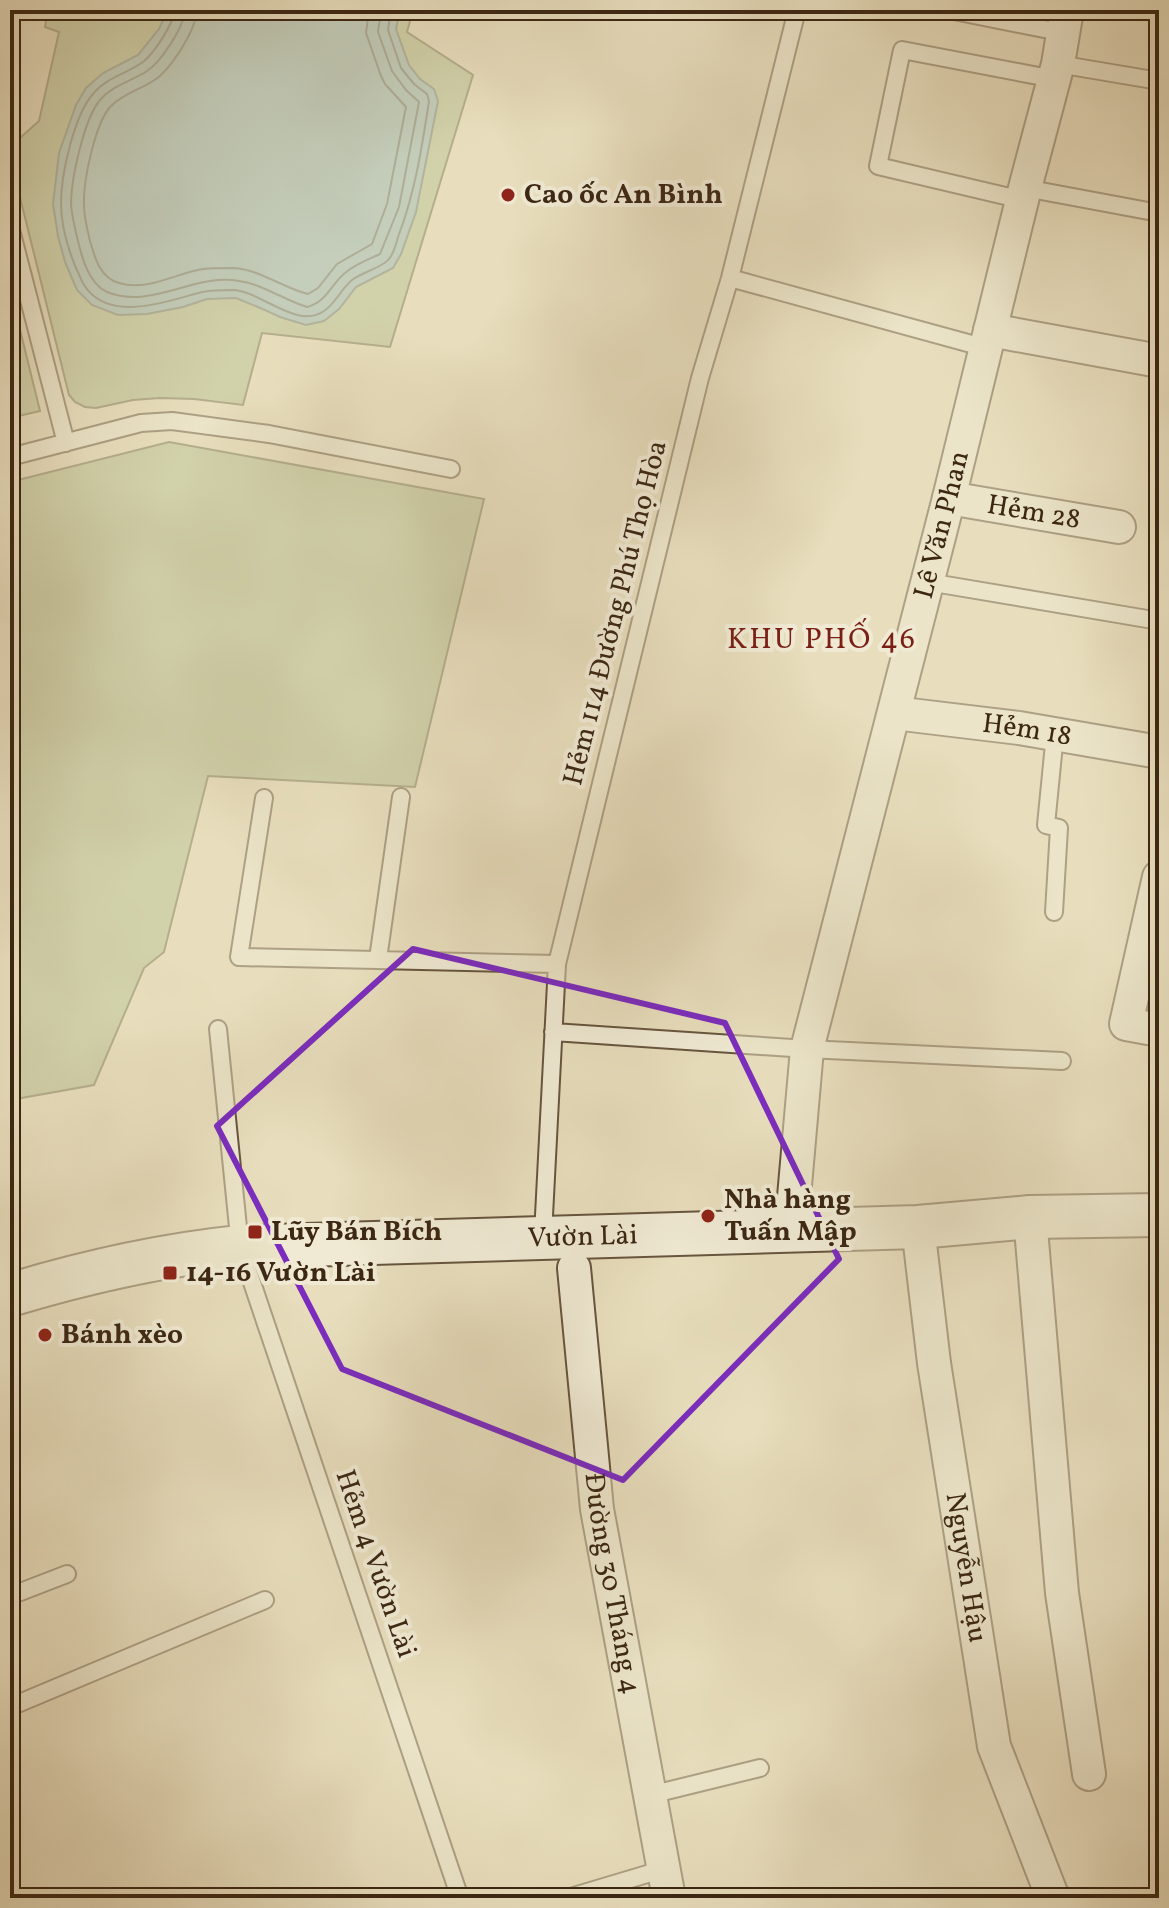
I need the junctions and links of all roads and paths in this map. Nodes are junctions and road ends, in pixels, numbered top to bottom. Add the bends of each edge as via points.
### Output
1 (797, 10) edge
2 (949, 10) edge
3 (1061, 47) edge
4 (1159, 81) edge
5 (1024, 194) junction
6 (1159, 213) edge
7 (10, 226) edge
8 (730, 278) junction
9 (988, 339) junction
10 (1159, 361) edge
11 (66, 443) junction
12 (10, 457) edge
13 (451, 469) dead end
14 (949, 498) junction
15 (1119, 527) dead end
16 (928, 582) junction
17 (1159, 621) edge
18 (894, 713) junction
19 (1055, 734) junction
20 (1159, 752) edge
21 (401, 797) dead end
22 (264, 798) dead end
23 (1159, 877) edge
24 (1054, 912) dead end
25 (378, 959) junction
26 (557, 964) junction
27 (218, 1029) dead end
28 (1159, 1030) edge
29 (553, 1032) junction
30 (807, 1049) junction
31 (1062, 1061) dead end
32 (1159, 1215) edge
33 (1030, 1217) junction
34 (918, 1227) junction
35 (791, 1231) junction
36 (543, 1237) junction
37 (240, 1247) junction
38 (574, 1268) dead end
39 (10, 1295) edge
40 (67, 1574) dead end
41 (10, 1596) edge
42 (265, 1600) dead end
43 (10, 1707) edge
44 (760, 1768) dead end
45 (1089, 1774) dead end
46 (650, 1795) junction
47 (666, 1884) edge
48 (460, 1898) edge
49 (567, 1898) edge
50 (1053, 1898) edge

1 - 8 lane, Hẻm 114 Đường Phú Thọ Hòa
2 - 3 lane
3 - 4 lane
3 - 5 street, Lê Văn Phan
3 - 5 lane via 902,50 878,166
5 - 6 lane
5 - 9 street, Lê Văn Phan
7 - 11 lane
8 - 9 lane
8 - 26 lane, Hẻm 114 Đường Phú Thọ Hòa via 700,378
9 - 10 street
9 - 14 street, Lê Văn Phan
11 - 12 lane
11 - 13 lane via 141,423 172,421
14 - 15 street, Hẻm 28
14 - 16 street, Lê Văn Phan
16 - 17 lane
16 - 18 street, Lê Văn Phan
18 - 19 street, Hẻm 18
18 - 30 street, Lê Văn Phan
19 - 20 street, Hẻm 18
19 - 24 lane via 1046,825 1059,828
21 - 25 lane
22 - 25 lane via 239,957
23 - 28 street via 1126,1024
25 - 26 lane
26 - 29 lane, Hẻm 114 Đường Phú Thọ Hòa
27 - 37 lane, Hẻm 4 Vườn Lài
29 - 30 lane
29 - 36 lane, Hẻm 114 Đường Phú Thọ Hòa
30 - 31 lane
30 - 35 street, Lê Văn Phan
32 - 33 street, Vườn Lài
33 - 34 street, Vườn Lài
33 - 45 street via 1062,1593
34 - 35 street, Vườn Lài
34 - 50 street, Nguyễn Hậu via 994,1746
35 - 36 street, Vườn Lài
36 - 37 street, Vườn Lài
37 - 39 street, Vườn Lài via 147,1260
37 - 48 lane, Hẻm 4 Vườn Lài
38 - 46 street, Đường 30 Tháng 4 via 597,1509
40 - 41 lane
42 - 43 lane
44 - 46 lane
46 - 47 street, Đường 30 Tháng 4
47 - 49 lane

